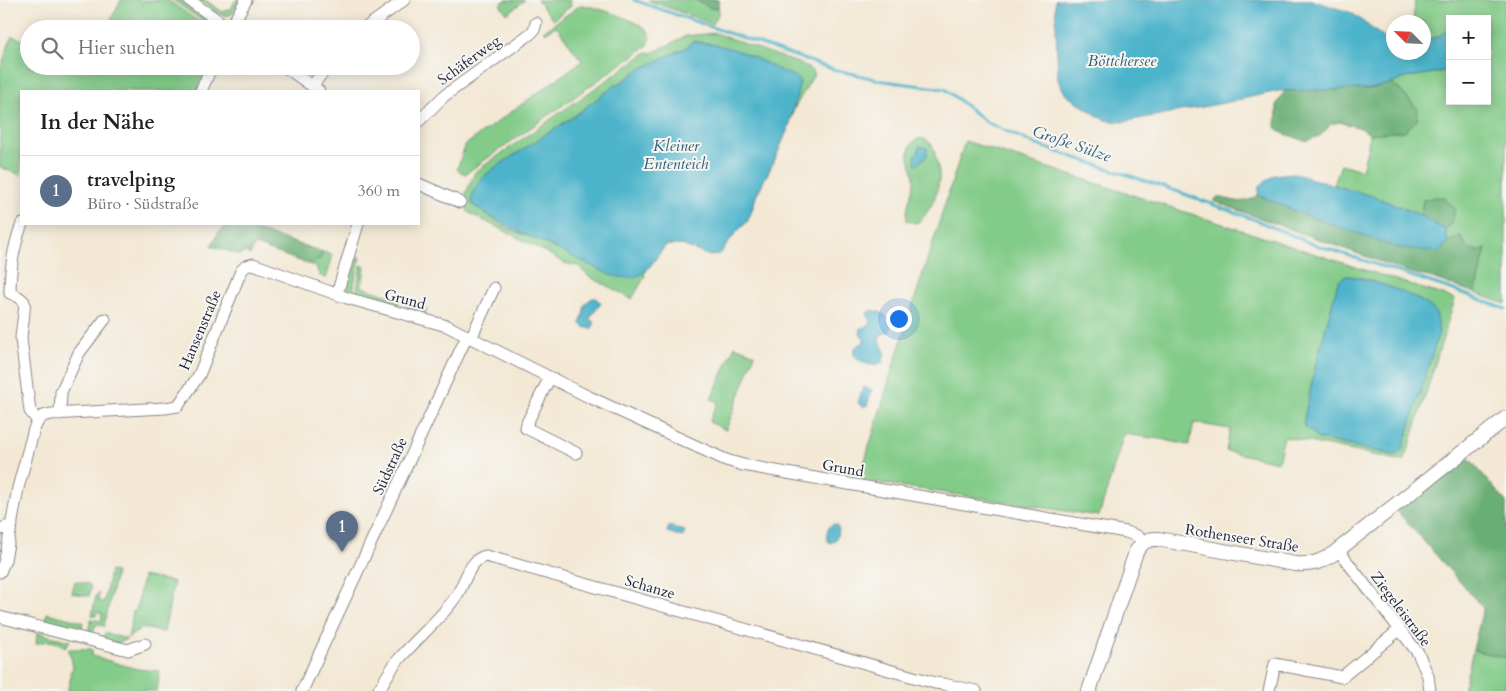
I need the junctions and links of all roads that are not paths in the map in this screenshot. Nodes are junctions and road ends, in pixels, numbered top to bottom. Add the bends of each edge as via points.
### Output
1 (189, 0) edge
2 (246, 0) edge
3 (404, 0) edge
4 (217, 20) edge
5 (235, 20) edge
6 (376, 20) edge
7 (536, 23) dead end
8 (208, 75) edge
9 (296, 75) edge
10 (324, 75) edge
11 (201, 90) edge
12 (316, 90) edge
13 (420, 120) edge
14 (420, 184) edge
15 (460, 202) dead end
16 (22, 225) edge
17 (358, 225) edge
18 (246, 266) joint
19 (494, 288) dead end
20 (337, 294) junction
21 (105, 319) dead end
22 (469, 337) junction
23 (550, 377) junction
24 (60, 414) junction
25 (1506, 418) edge
26 (38, 421) junction
27 (576, 453) dead end
28 (12, 525) junction
29 (0, 529) edge
30 (1143, 542) junction
31 (1338, 550) junction
32 (0, 572) edge
33 (0, 617) edge
34 (1399, 630) junction
35 (145, 644) dead end
36 (302, 691) edge
37 (378, 691) edge
38 (976, 691) edge
39 (1088, 691) edge
40 (1269, 691) edge
41 (1430, 691) edge

1 - 4 street
2 - 5 street
3 - 6 street
7 - 13 street, Schäferweg via 530,34 444,96
8 - 11 street
9 - 12 street
10 - 12 street
14 - 15 street
16 - 26 street via 15,244 10,293 21,299 25,306 22,340 30,411
17 - 20 street
18 - 20 street, Grund via 262,266
18 - 24 street, Hansenstraße via 237,280 199,375 178,406
19 - 22 street, Südstraße
20 - 22 street, Grund via 436,322
21 - 24 street via 79,354 61,392
22 - 23 street, Grund
22 - 36 street, Südstraße
23 - 27 street via 526,428
23 - 30 street, Grund via 721,459 1126,532
24 - 26 street, Hansenstraße via 43,416
25 - 31 street, Rothenseer Straße
26 - 28 street via 24,466
28 - 29 street
28 - 32 street
30 - 31 street, Rothenseer Straße via 1158,540 1307,565
30 - 39 street via 1136,552
31 - 34 street, Ziegeleistraße
33 - 35 street via 128,650
34 - 40 street via 1342,677 1275,664
34 - 41 street, Ziegeleistraße via 1418,653 1428,676
37 - 38 street, Schanze via 399,659 451,604 477,559 486,556 934,683

